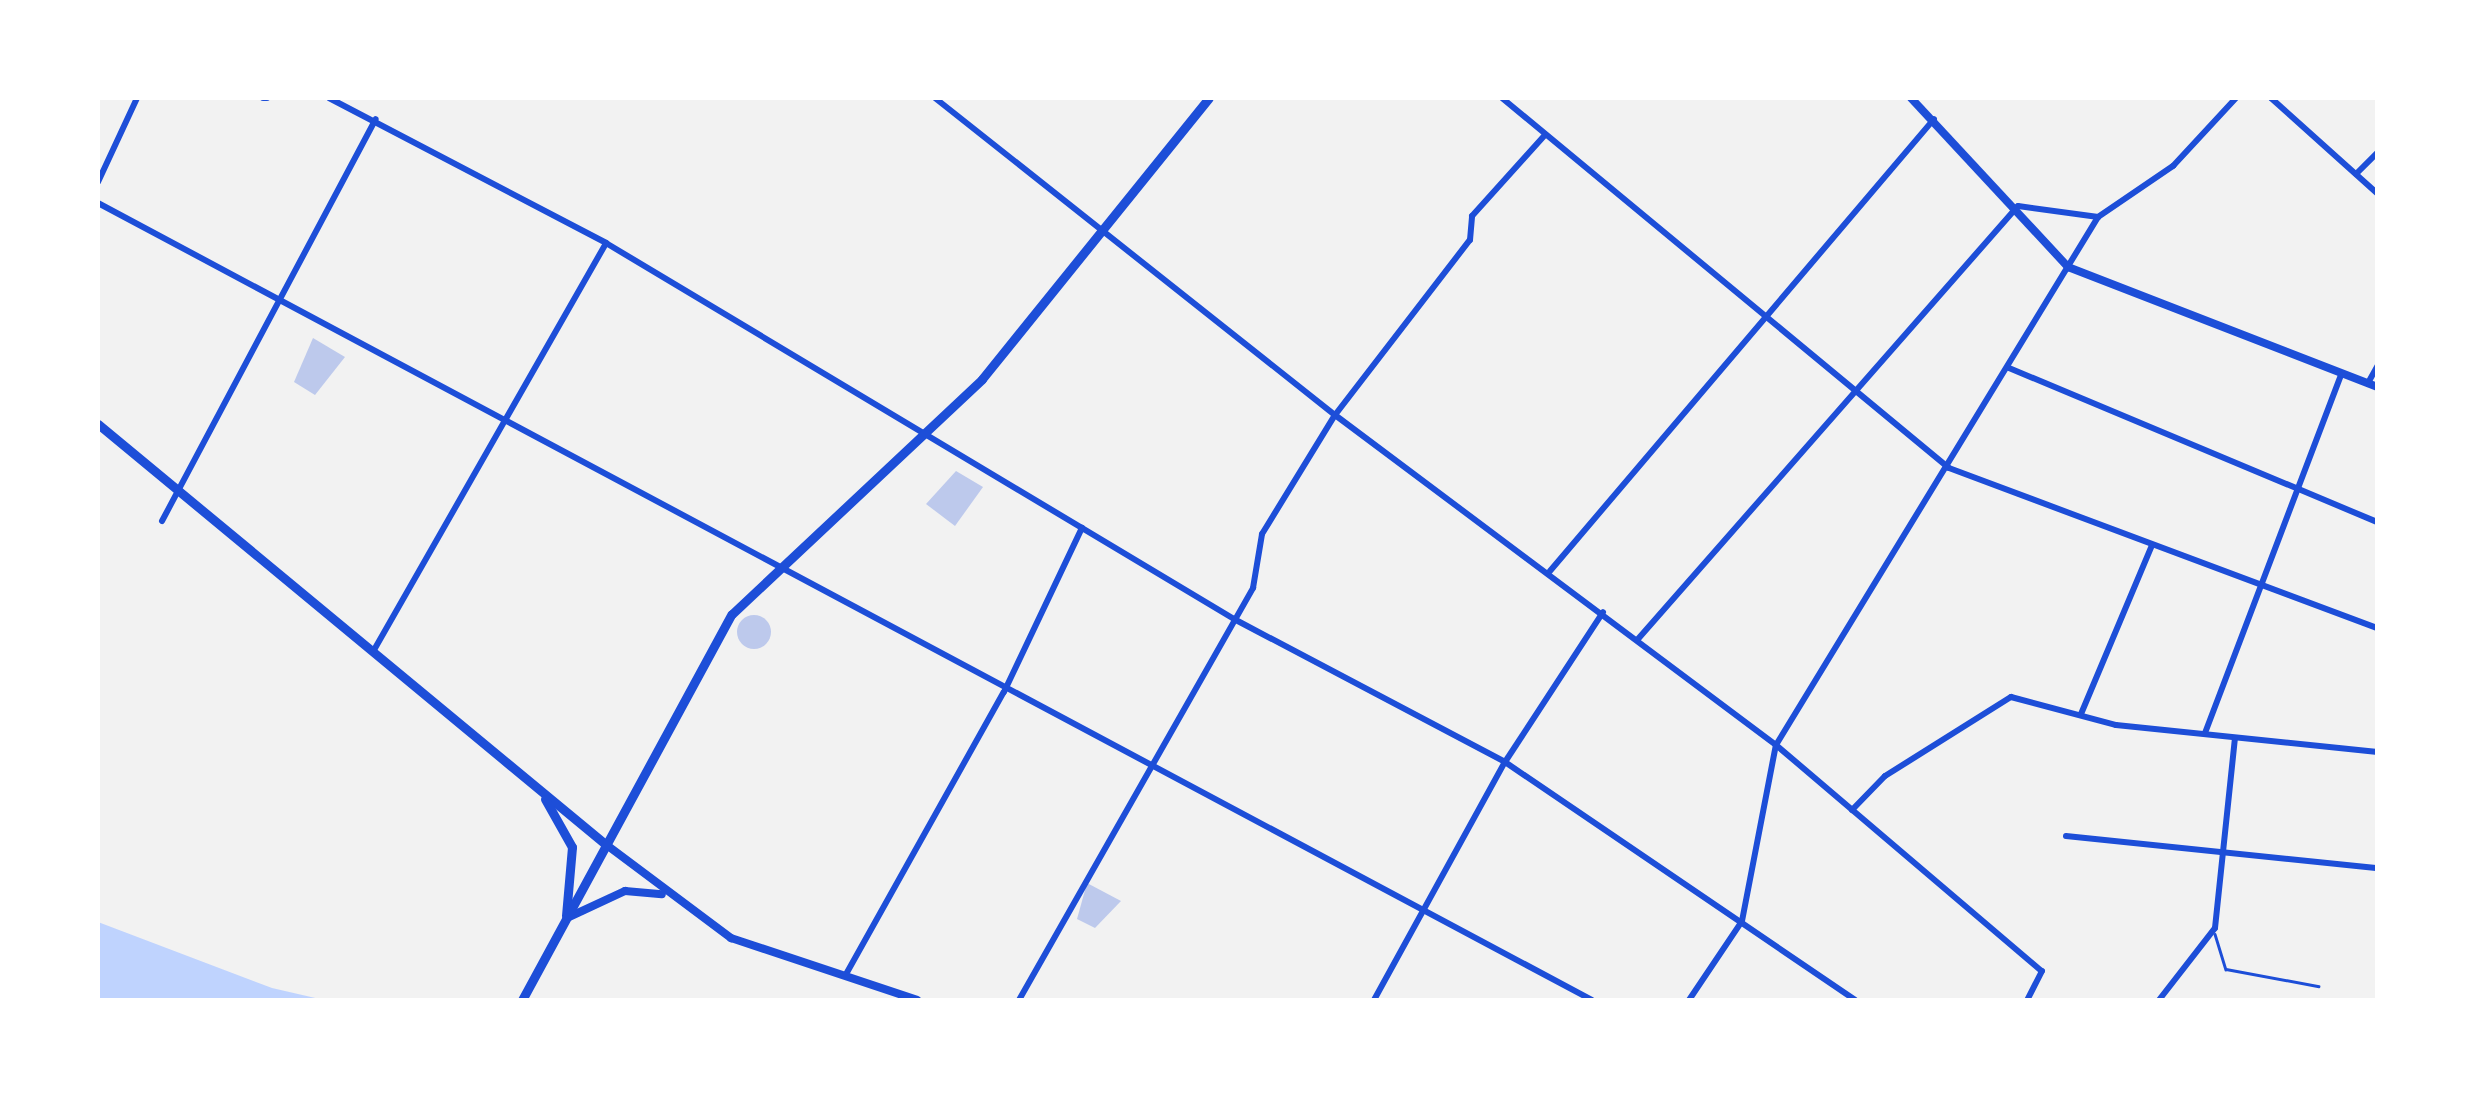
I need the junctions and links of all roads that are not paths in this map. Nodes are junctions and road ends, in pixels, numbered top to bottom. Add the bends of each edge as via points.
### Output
1 (137, 98) edge
2 (329, 98) edge
3 (935, 98) edge
4 (1209, 98) edge
5 (1502, 98) edge
6 (1911, 98) edge
7 (2236, 98) edge
8 (2271, 98) edge
9 (1934, 118) junction
10 (376, 119) junction
11 (1544, 135) junction
12 (2378, 152) edge
13 (2356, 174) junction
14 (98, 182) edge
15 (2378, 194) edge
16 (98, 203) edge
17 (2018, 206) junction
18 (2098, 217) junction
19 (1096, 229) junction
20 (606, 243) junction
21 (2068, 267) junction
22 (284, 304) junction
23 (1764, 310) junction
24 (2378, 365) edge
25 (2009, 368) junction
26 (2342, 373) junction
27 (2373, 385) edge
28 (1855, 387) junction
29 (1335, 415) junction
30 (98, 424) edge
31 (500, 424) junction
32 (920, 436) junction
33 (1949, 468) junction
34 (2300, 484) junction
35 (180, 490) junction
36 (162, 520) dead end
37 (2378, 522) edge
38 (1082, 528) junction
39 (2152, 545) junction
40 (777, 565) junction
41 (1550, 571) junction
42 (2260, 587) junction
43 (1603, 612) junction
44 (1234, 620) junction
45 (2378, 628) edge
46 (1638, 639) junction
47 (374, 650) junction
48 (1004, 692) junction
49 (2081, 714) junction
50 (2205, 733) junction
51 (2235, 737) junction
52 (1776, 744) junction
53 (2378, 752) edge
54 (1505, 762) junction
55 (1145, 764) junction
56 (538, 788) junction
57 (1852, 810) junction
58 (2066, 836) dead end
59 (604, 842) junction
60 (2224, 856) junction
61 (2378, 868) edge
62 (666, 896) junction
63 (1423, 911) junction
64 (565, 919) junction
65 (1742, 921) junction
66 (2215, 928) junction
67 (844, 977) junction
68 (2318, 986) dead end
69 (522, 1000) edge
70 (917, 1000) edge
71 (1020, 1000) edge
72 (1374, 1000) edge
73 (1592, 1000) edge
74 (1689, 1000) edge
75 (1855, 1000) edge
76 (2027, 1000) edge
77 (2159, 1000) edge

1 - 14 street
2 - 10 street
3 - 19 street
4 - 19 main road
5 - 11 street
6 - 9 street
7 - 18 street via 2173,166
8 - 13 street
9 - 17 street
9 - 23 street
10 - 20 street
10 - 22 street
11 - 23 street
11 - 29 street via 1472,216 1470,240
12 - 13 street
13 - 15 street
16 - 22 street
17 - 18 street
17 - 21 street
17 - 28 street
18 - 21 street
19 - 29 street
19 - 32 main road via 982,379
20 - 31 street
20 - 32 street
21 - 25 street
21 - 26 street
22 - 31 street
22 - 35 street
23 - 28 street
23 - 41 street
24 - 27 street
25 - 33 street
25 - 34 street
26 - 27 street
26 - 34 street
28 - 33 street
28 - 46 street
29 - 41 street
29 - 44 street via 1262,534 1253,588
30 - 35 main road
31 - 40 street
31 - 47 street
32 - 38 street via 934,432
32 - 40 main road
33 - 39 street
33 - 52 street
34 - 37 street
34 - 42 street
35 - 36 street
35 - 47 main road
38 - 44 street
38 - 48 street
39 - 42 street
39 - 49 street
40 - 48 street
40 - 59 main road via 732,614
41 - 43 street
42 - 45 street
42 - 50 street
43 - 46 street
43 - 54 street
44 - 54 street
44 - 55 street
46 - 52 street
47 - 56 main road
48 - 55 street
48 - 67 street
49 - 50 street
49 - 57 street via 2048,701 1996,702 1885,776
50 - 51 street
51 - 53 street
51 - 60 street
52 - 57 street
52 - 65 street
54 - 63 street
54 - 65 street
55 - 63 street
55 - 71 street
56 - 59 main road
56 - 64 main road via 572,847
57 - 76 street via 2042,971
58 - 60 street
59 - 62 street
59 - 64 main road
60 - 61 street
60 - 66 street
62 - 64 street via 625,890
62 - 67 street via 731,938
63 - 72 street
63 - 73 street
64 - 69 main road
65 - 74 street
65 - 75 street
66 - 68 lane via 2226,968
66 - 77 street
67 - 70 street

